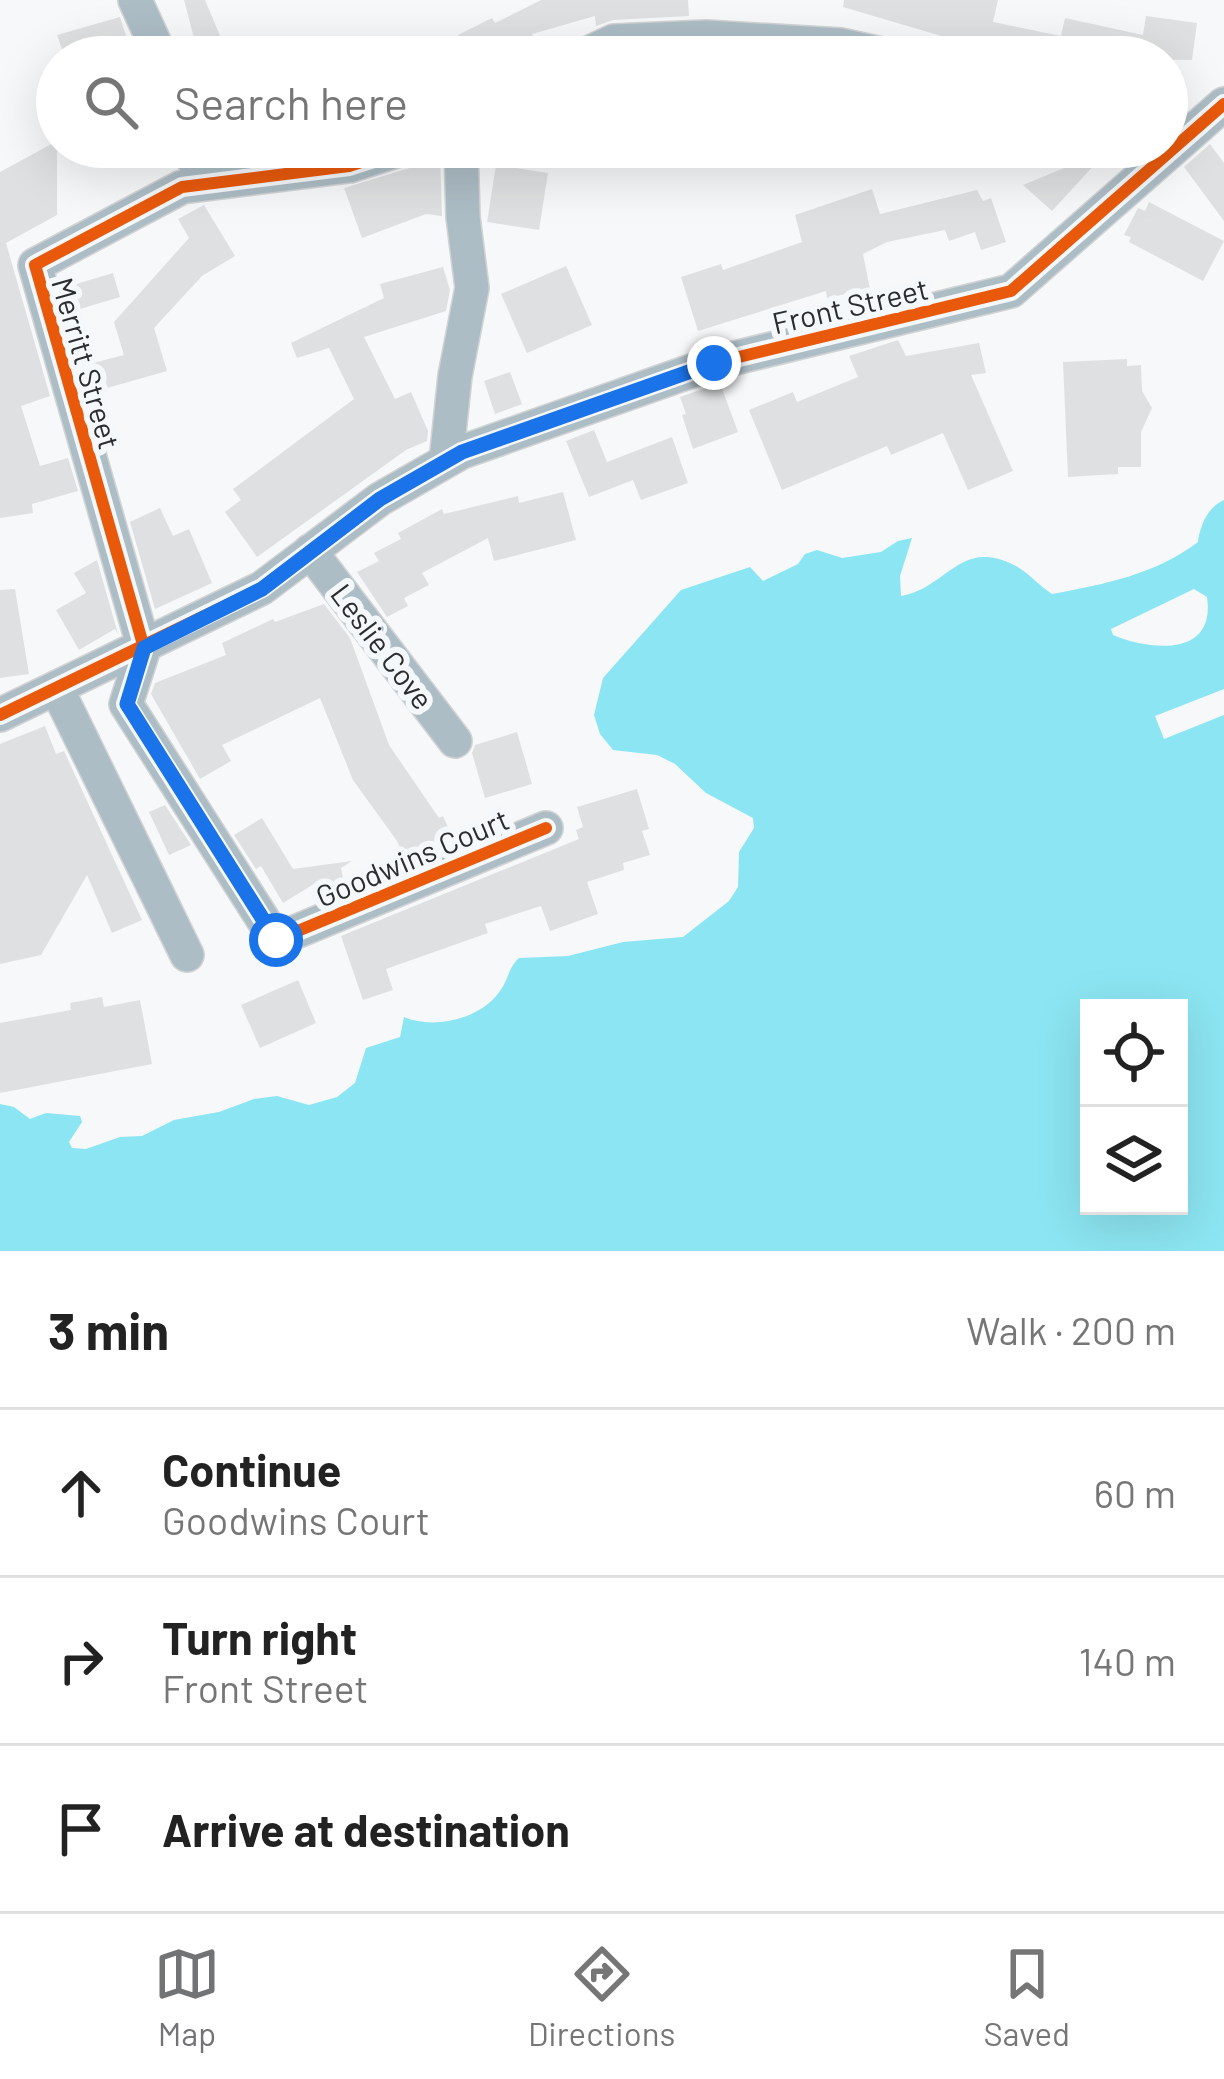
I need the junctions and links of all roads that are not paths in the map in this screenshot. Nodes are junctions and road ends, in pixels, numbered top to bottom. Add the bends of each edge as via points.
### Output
1 (135, 0) edge
2 (151, 36) edge
3 (1224, 104) edge
4 (1188, 131) edge
5 (197, 168) edge
6 (334, 168) edge
7 (461, 168) edge
8 (1145, 168) edge
9 (202, 184) junction
10 (446, 461) junction
11 (310, 551) junction
12 (144, 648) junction
13 (56, 689) junction
14 (0, 716) edge
15 (455, 741) dead end
16 (546, 828) dead end
17 (187, 955) dead end

1 - 2 street
3 - 4 street, Front Street
5 - 9 street
6 - 9 street, Merritt Street
7 - 10 street via 472,288
8 - 10 street, Front Street via 1011,291 714,363
9 - 12 street, Merritt Street via 182,187 35,265
10 - 11 street, Front Street
11 - 12 street, Front Street via 262,589
11 - 15 street, Leslie Cove
12 - 13 street, Front Street
12 - 16 street, Goodwins Court via 127,704 276,940
13 - 14 street, Front Street
13 - 17 street

